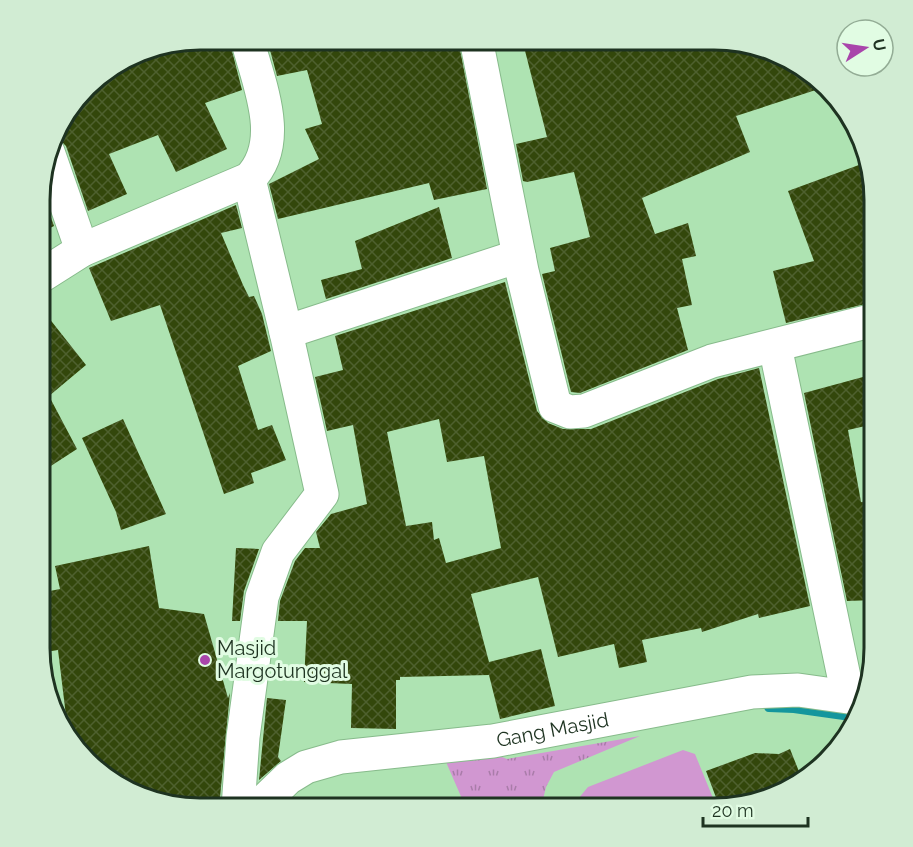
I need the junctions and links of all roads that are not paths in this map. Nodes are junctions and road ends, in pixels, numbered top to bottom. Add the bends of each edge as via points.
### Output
1 (250, 50) edge
2 (478, 50) edge
3 (53, 168) edge
4 (249, 179) junction
5 (81, 250) junction
6 (519, 256) junction
7 (50, 270) edge
8 (863, 323) edge
9 (286, 332) junction
10 (775, 346) junction
11 (855, 697) edge
12 (855, 698) edge
13 (239, 798) edge
14 (267, 798) edge

1 - 4 street via 268,134 259,169
2 - 6 street
3 - 5 street
4 - 5 street
4 - 9 street
5 - 7 street
6 - 9 street
6 - 10 street via 555,406 560,410 584,411 712,361
8 - 10 street
9 - 13 street via 322,494 278,552 262,597
10 - 11 street
12 - 14 street, Gang Masjid via 798,690 752,692 493,741 341,757 306,767

